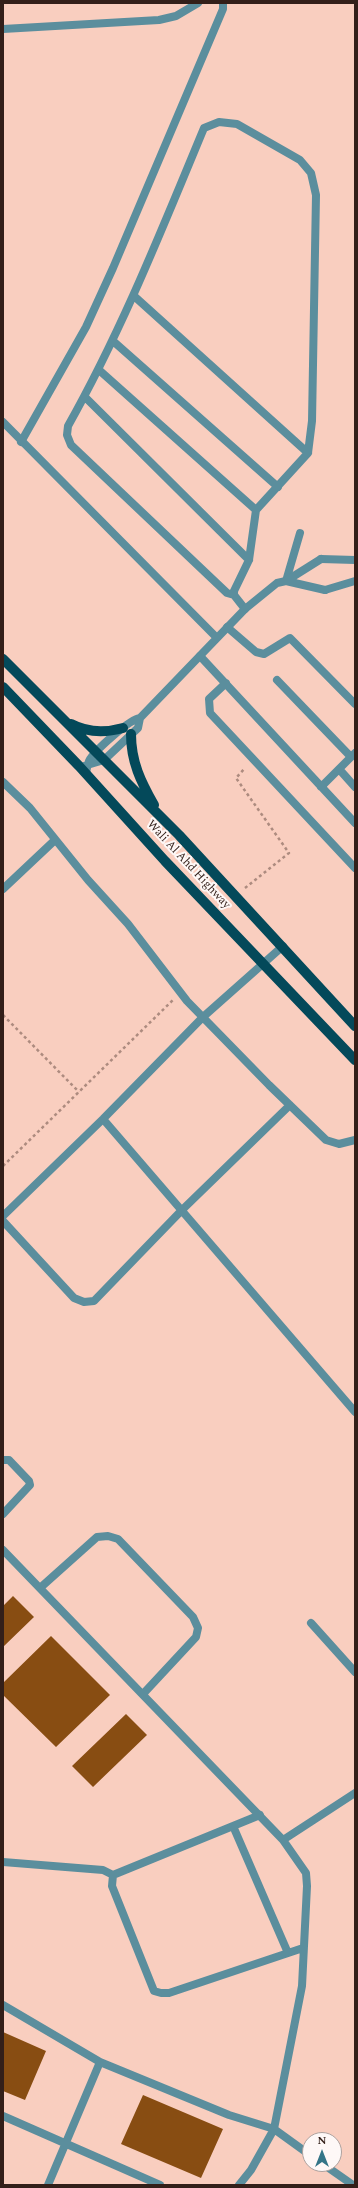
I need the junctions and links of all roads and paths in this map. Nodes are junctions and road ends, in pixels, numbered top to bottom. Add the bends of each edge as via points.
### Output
1 (223, 3) edge
2 (195, 5) edge
3 (3, 29) edge
4 (134, 296) junction
5 (113, 341) junction
6 (99, 370) junction
7 (85, 397) junction
8 (3, 422) edge
9 (21, 442) junction
10 (308, 452) junction
11 (278, 487) junction
12 (256, 510) junction
13 (300, 533) dead end
14 (249, 560) junction
15 (355, 560) edge
16 (286, 581) junction
17 (355, 581) edge
18 (234, 594) junction
19 (245, 609) junction
20 (227, 627) junction
21 (217, 638) junction
22 (200, 656) junction
23 (3, 659) edge
24 (277, 680) dead end
25 (226, 683) junction
26 (3, 687) edge
27 (355, 704) edge
28 (66, 722) junction
29 (127, 731) junction
30 (96, 752) junction
31 (353, 755) edge
32 (253, 759) junction
33 (104, 760) junction
34 (84, 768) junction
35 (339, 769) junction
36 (3, 782) edge
37 (321, 787) junction
38 (355, 787) edge
39 (161, 817) junction
40 (355, 824) edge
41 (55, 840) junction
42 (355, 868) edge
43 (3, 888) edge
44 (236, 896) junction
45 (283, 946) junction
46 (264, 964) junction
47 (180, 992) junction
48 (3, 1015) edge
49 (203, 1017) junction
50 (355, 1026) edge
51 (355, 1060) edge
52 (79, 1092) junction
53 (290, 1105) junction
54 (103, 1119) junction
55 (355, 1140) edge
56 (3, 1166) edge
57 (182, 1210) junction
58 (3, 1216) edge
59 (3, 1221) edge
60 (355, 1412) edge
61 (3, 1460) edge
62 (3, 1514) edge
63 (3, 1550) edge
64 (40, 1588) junction
65 (311, 1623) dead end
66 (355, 1672) edge
67 (143, 1694) junction
68 (355, 1793) edge
69 (260, 1815) junction
70 (233, 1826) junction
71 (283, 1840) junction
72 (3, 1862) edge
73 (113, 1875) junction
74 (303, 1948) junction
75 (288, 1953) junction
76 (3, 2005) edge
77 (100, 2062) junction
78 (3, 2116) edge
79 (274, 2129) junction
80 (66, 2143) junction
81 (302, 2149) edge
82 (334, 2172) edge
83 (48, 2185) edge
84 (160, 2185) edge
85 (239, 2185) edge
86 (353, 2185) edge

1 - 9 street via 223,9 86,327
2 - 3 street via 176,16 159,20
4 - 5 street
4 - 10 street
4 - 10 street via 204,128 219,122 237,124 300,160 311,173 316,195 312,421
5 - 6 street
5 - 11 street
6 - 7 street
6 - 12 street
7 - 14 street
7 - 18 street via 68,426 69,442 227,593
8 - 9 street
9 - 21 street
10 - 11 street
11 - 12 street
12 - 14 street
13 - 16 street
14 - 18 street
15 - 16 street via 321,559
16 - 17 street via 325,590
16 - 19 street via 277,583
18 - 19 street
19 - 20 street
20 - 21 street
20 - 27 street via 256,652 264,654 290,638
21 - 22 street
22 - 25 street
22 - 29 street via 140,718 139,726
23 - 28 main road, Wali Al Ahd Highway
24 - 31 street
25 - 32 street via 209,699 210,713
25 - 37 street
26 - 34 main road, Wali Al Ahd Highway
28 - 29 main road via 94,732
28 - 30 main road, Wali Al Ahd Highway
29 - 30 street
29 - 33 street
29 - 39 main road via 136,770
30 - 33 main road, Wali Al Ahd Highway
30 - 34 street
31 - 35 street
32 - 42 street
32 - 44 path via 236,778 289,853
33 - 34 street
33 - 39 main road, Wali Al Ahd Highway
34 - 46 main road, Wali Al Ahd Highway via 165,861
35 - 37 street
35 - 38 street
36 - 41 street via 30,808
37 - 40 street
39 - 44 main road, Wali Al Ahd Highway
41 - 43 street
41 - 47 street via 128,924
44 - 45 main road, Wali Al Ahd Highway
45 - 46 street
45 - 50 main road, Wali Al Ahd Highway
46 - 49 street
46 - 51 main road, Wali Al Ahd Highway
47 - 49 street
47 - 52 path
48 - 52 path
49 - 53 street
49 - 54 street
52 - 56 path
53 - 55 street via 326,1140 339,1144
53 - 57 street
54 - 57 street
54 - 58 street
57 - 59 street via 94,1301 84,1302 74,1298
57 - 60 street
61 - 62 street via 9,1460 30,1485
63 - 64 street
64 - 67 street
64 - 67 street via 97,1537 108,1536 118,1539 193,1617 198,1628 196,1637
65 - 66 street
67 - 69 street
68 - 71 street
69 - 70 street
69 - 71 street
70 - 73 street
70 - 75 street
71 - 74 street via 306,1873
72 - 73 street via 103,1870
73 - 75 street via 112,1886 154,1991 161,1994 169,1993
74 - 75 street
74 - 79 street via 302,1986
76 - 77 street
77 - 79 street via 214,2110
77 - 80 street
78 - 80 street
79 - 81 street
79 - 85 street
80 - 83 street
80 - 84 street
82 - 86 street

